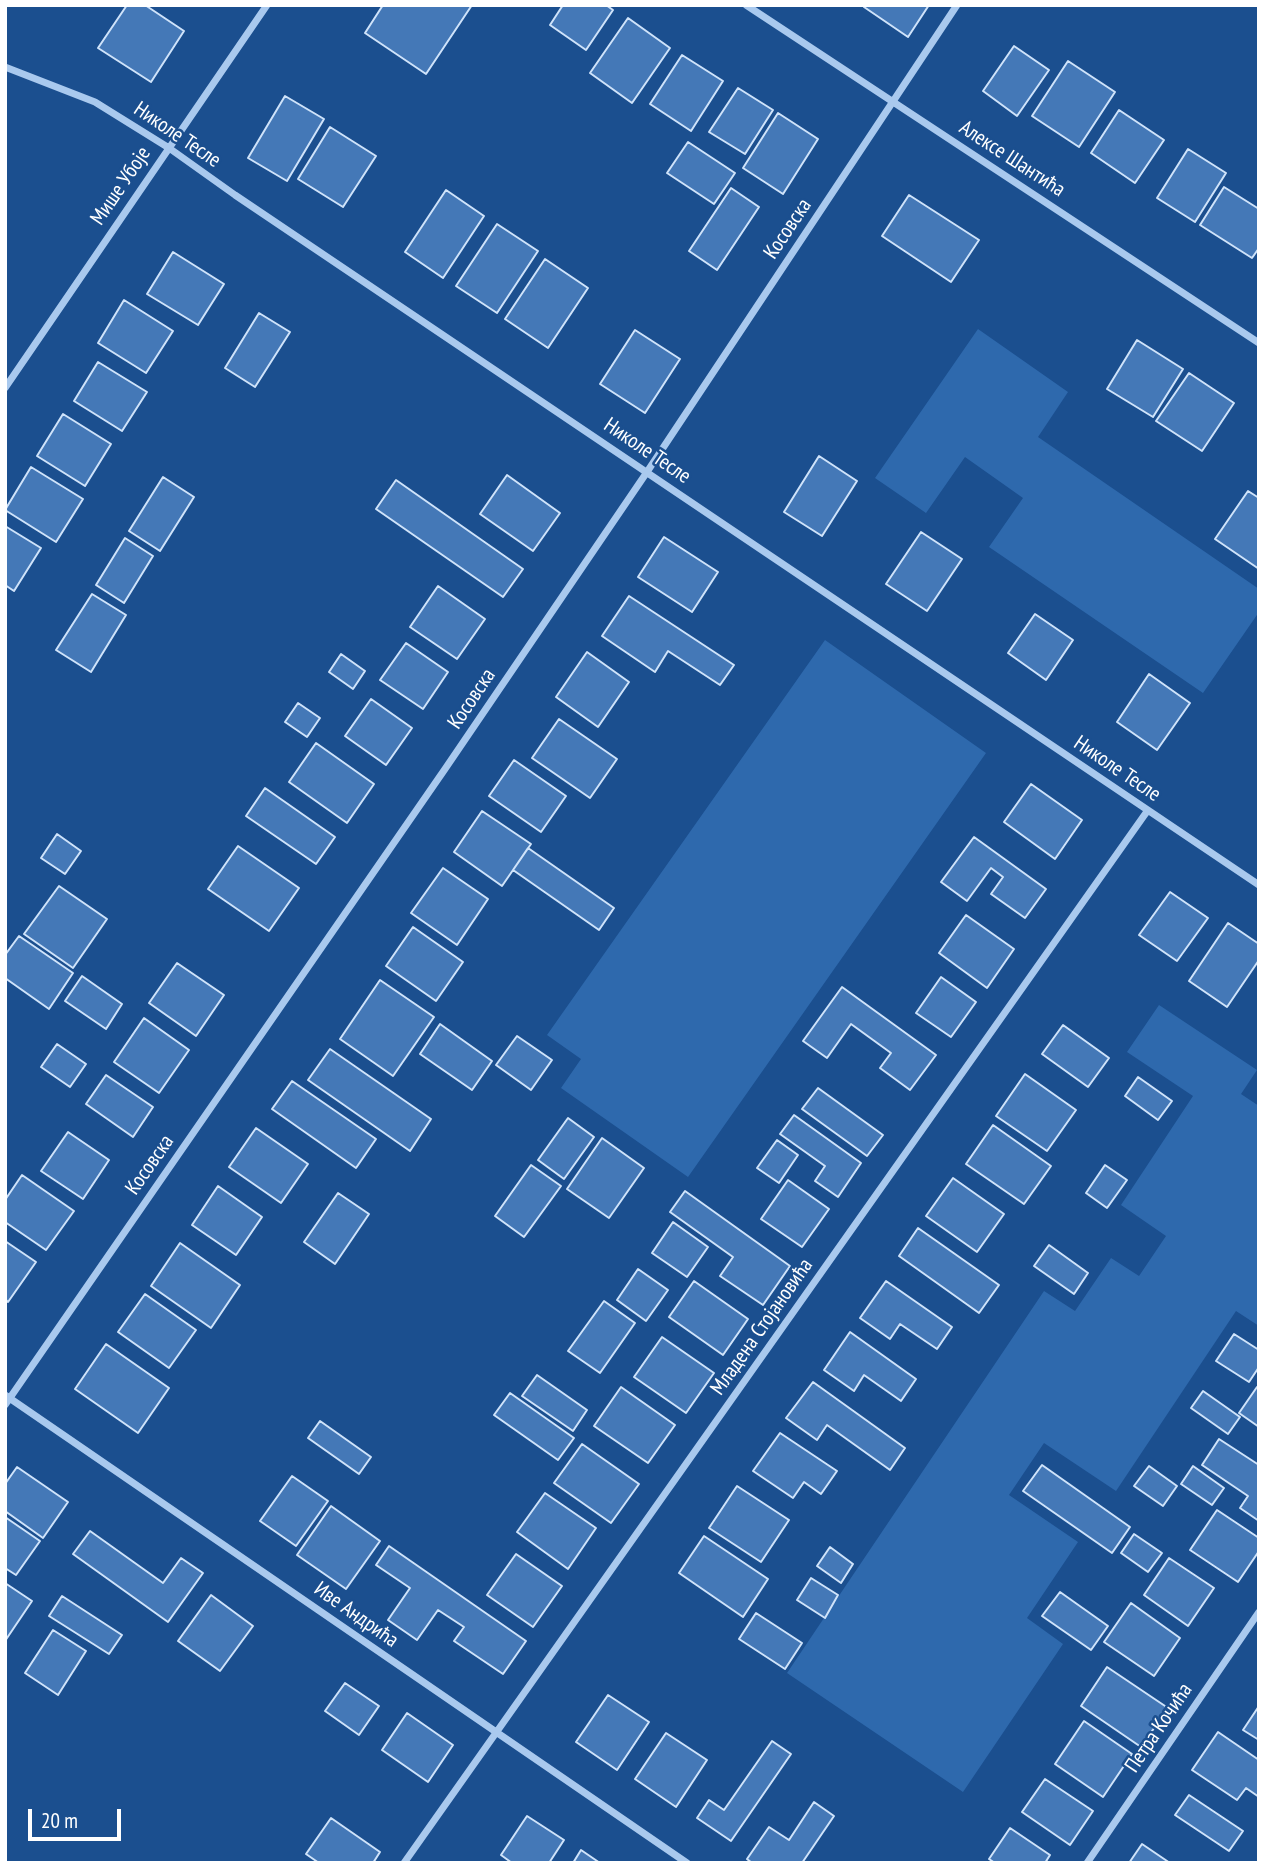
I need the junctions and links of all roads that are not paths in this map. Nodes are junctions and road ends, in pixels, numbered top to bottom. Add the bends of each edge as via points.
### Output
1 (267, 5) edge
2 (746, 5) edge
3 (957, 5) edge
4 (5, 67) edge
5 (893, 102) junction
6 (169, 148) junction
7 (1259, 343) edge
8 (5, 388) edge
9 (648, 472) junction
10 (1148, 810) junction
11 (1259, 886) edge
12 (8, 1396) edge
13 (5, 1405) edge
14 (1259, 1612) edge
15 (496, 1733) junction
16 (404, 1863) edge
17 (687, 1863) edge
18 (1087, 1863) edge

1 - 6 street, Мише Убоје
2 - 5 street, Алексе Шантића
3 - 5 street, Косовска
4 - 6 street, Николе Тесле via 95,102
5 - 7 street, Алексе Шантића
5 - 9 street, Косовска
6 - 8 street, Мише Убоје
6 - 9 street, Николе Тесле
9 - 10 street, Николе Тесле
9 - 12 street, Косовска
10 - 11 street, Николе Тесле
10 - 15 street, Младена Стојановића
12 - 13 street, Косовска
12 - 15 street, Иве Андрића
14 - 18 street, Петра Кочића
15 - 16 street, Младена Стојановића
15 - 17 street, Иве Андрића

